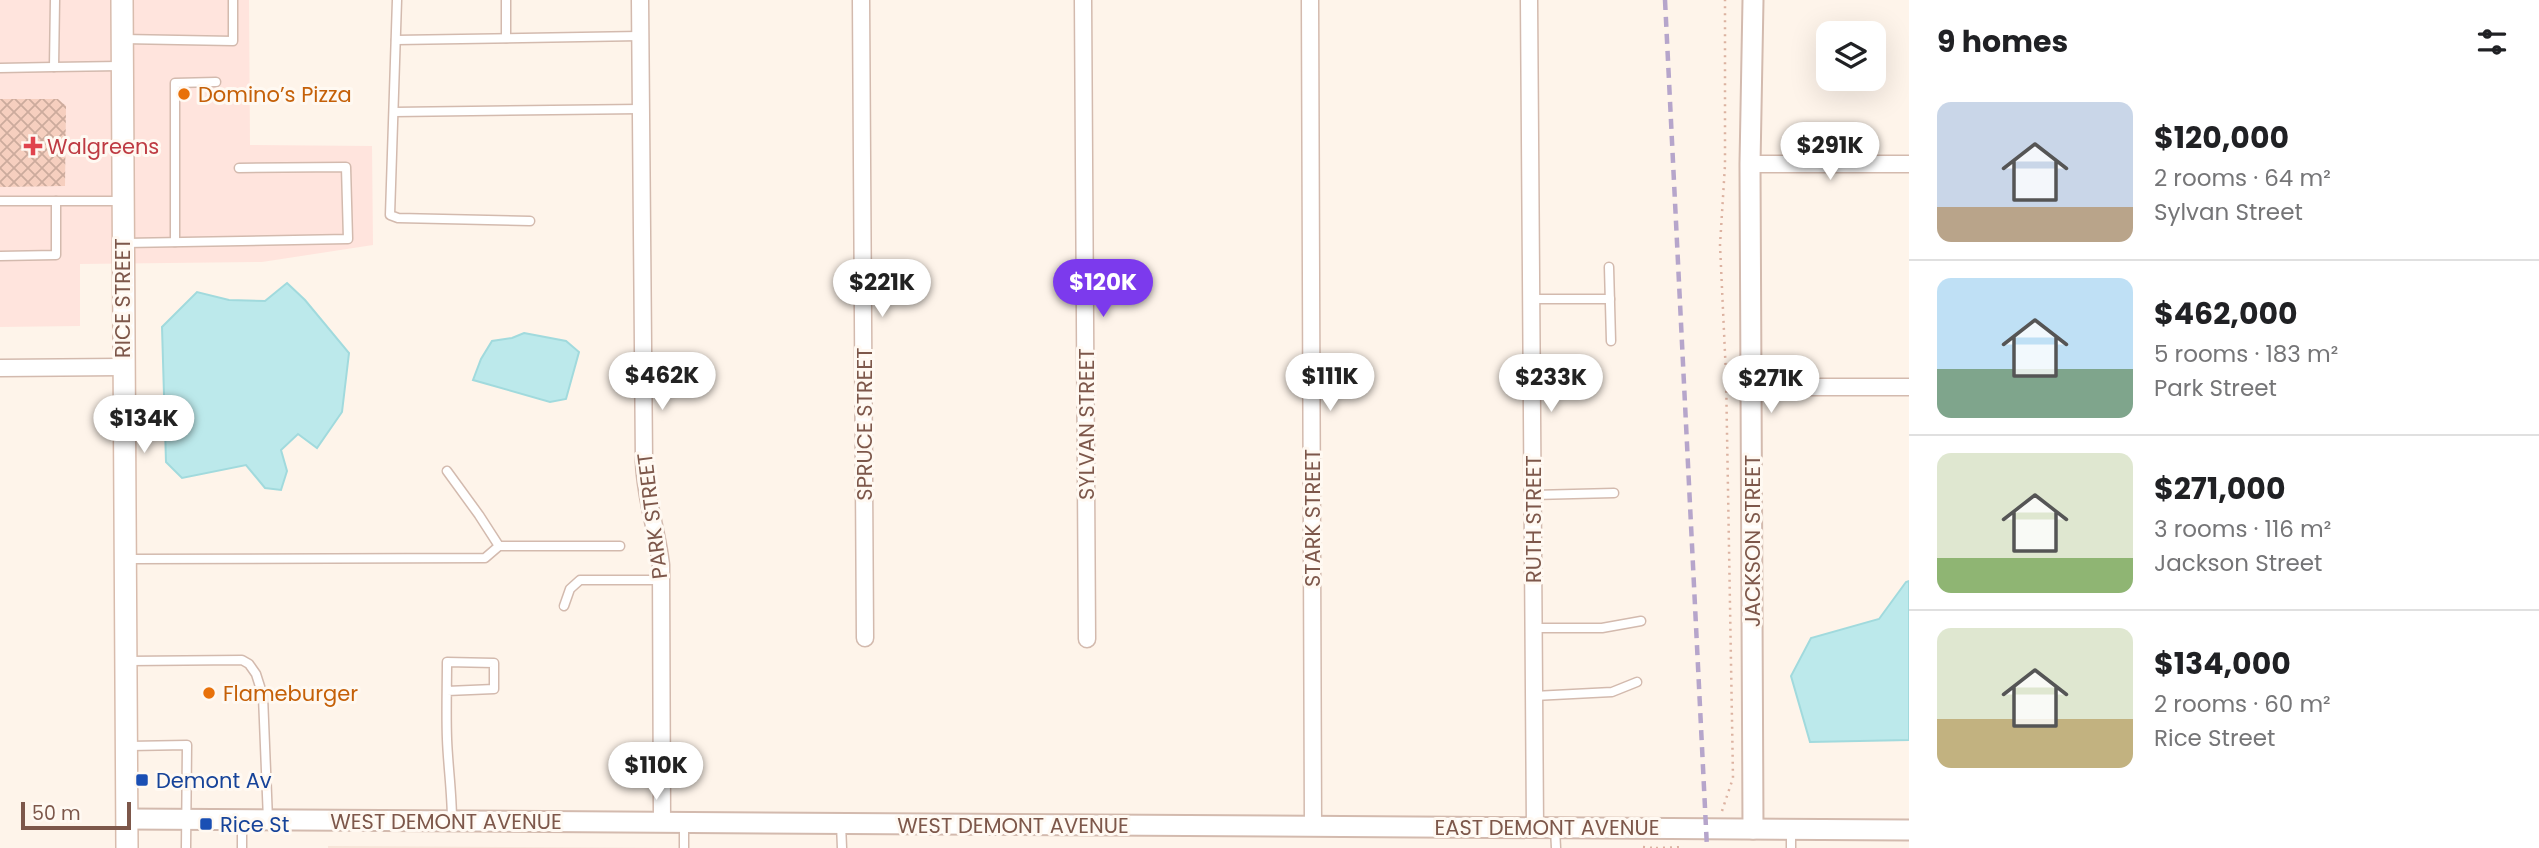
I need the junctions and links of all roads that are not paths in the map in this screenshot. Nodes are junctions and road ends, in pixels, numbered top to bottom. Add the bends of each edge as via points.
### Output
1 (55, 0) edge
2 (122, 0) edge
3 (233, 0) edge
4 (397, 0) edge
5 (506, 0) edge
6 (640, 0) edge
7 (861, 0) edge
8 (1083, 0) edge
9 (1310, 0) edge
10 (1529, 0) edge
11 (1753, 0) edge
12 (640, 36) junction
13 (506, 38) junction
14 (122, 39) junction
15 (396, 40) junction
16 (122, 66) junction
17 (54, 67) junction
18 (0, 68) edge
19 (216, 82) dead end
20 (641, 109) junction
21 (394, 112) junction
22 (1751, 164) junction
23 (1909, 164) edge
24 (239, 169) dead end
25 (0, 201) edge
26 (56, 201) junction
27 (122, 201) junction
28 (530, 221) dead end
29 (176, 242) junction
30 (122, 243) junction
31 (0, 256) edge
32 (1609, 267) dead end
33 (1532, 299) junction
34 (1610, 299) junction
35 (1611, 341) dead end
36 (122, 367) junction
37 (0, 368) edge
38 (1751, 387) junction
39 (1909, 387) edge
40 (447, 471) dead end
41 (1614, 493) dead end
42 (1533, 495) junction
43 (499, 546) junction
44 (620, 546) dead end
45 (124, 559) junction
46 (661, 580) junction
47 (564, 606) dead end
48 (1641, 621) dead end
49 (1534, 628) junction
50 (865, 638) dead end
51 (1087, 639) dead end
52 (125, 661) junction
53 (1637, 682) dead end
54 (447, 691) junction
55 (1534, 696) junction
56 (126, 746) junction
57 (127, 819) junction
58 (187, 819) junction
59 (242, 820) junction
60 (268, 820) junction
61 (452, 821) junction
62 (662, 822) junction
63 (684, 822) junction
64 (841, 824) junction
65 (1185, 826) joint
66 (1313, 827) junction
67 (1535, 828) junction
68 (1753, 830) junction
69 (1909, 830) edge
70 (1556, 838) edge
71 (1791, 839) edge
72 (127, 848) edge
73 (186, 848) edge
74 (242, 848) edge
75 (684, 848) edge
76 (842, 848) edge

1 - 17 lane
2 - 14 main road, RICE STREET
3 - 14 lane via 233,41
4 - 15 lane
5 - 13 lane
6 - 12 street, PARK STREET
7 - 50 street, SPRUCE STREET
8 - 51 street, SYLVAN STREET
9 - 66 street, STARK STREET
10 - 33 street, RUTH STREET
11 - 22 street, JACKSON STREET
12 - 13 lane
12 - 20 street, PARK STREET
13 - 15 lane
14 - 16 main road, RICE STREET
15 - 21 lane
16 - 17 lane
16 - 27 main road, RICE STREET
17 - 18 lane
19 - 29 lane via 175,83
20 - 21 lane
20 - 46 street, PARK STREET via 645,482 658,538
21 - 28 lane via 390,215
22 - 23 street
22 - 38 street, JACKSON STREET
24 - 29 lane via 346,167 348,239
25 - 26 lane
26 - 27 lane
26 - 31 lane via 56,255
27 - 30 main road, RICE STREET
29 - 30 lane
30 - 36 main road, RICE STREET
32 - 34 lane
33 - 34 lane
33 - 42 street, RUTH STREET
34 - 35 lane
36 - 37 street
36 - 45 main road, RICE STREET
38 - 39 street
38 - 68 street, JACKSON STREET
40 - 43 lane
41 - 42 lane
42 - 49 street, RUTH STREET
43 - 44 lane
43 - 45 lane via 485,558
45 - 52 main road, RICE STREET
46 - 47 lane via 585,579 570,589
46 - 62 street, PARK STREET
48 - 49 lane via 1602,628
49 - 55 street, RUTH STREET
52 - 56 main road, RICE STREET
52 - 60 lane via 242,660 249,664 264,695
53 - 55 lane via 1612,692
54 - 54 lane via 447,662 494,663 494,689
54 - 61 lane
55 - 67 street, RUTH STREET
56 - 57 main road, RICE STREET
56 - 58 lane via 187,745
57 - 58 street, WEST DEMONT AVENUE
57 - 72 main road, RICE STREET
58 - 59 street, WEST DEMONT AVENUE
58 - 73 lane
59 - 60 street, WEST DEMONT AVENUE
59 - 74 lane
60 - 61 street, WEST DEMONT AVENUE
61 - 62 street, WEST DEMONT AVENUE
62 - 63 street, WEST DEMONT AVENUE
63 - 64 street, WEST DEMONT AVENUE
63 - 75 lane
64 - 65 street, WEST DEMONT AVENUE
64 - 76 lane
65 - 66 street, EAST DEMONT AVENUE
66 - 67 street, EAST DEMONT AVENUE
67 - 70 street, EAST DEMONT AVENUE
68 - 70 street, EAST DEMONT AVENUE via 1706,827
68 - 71 street, EAST DEMONT AVENUE
69 - 71 street, EAST DEMONT AVENUE

